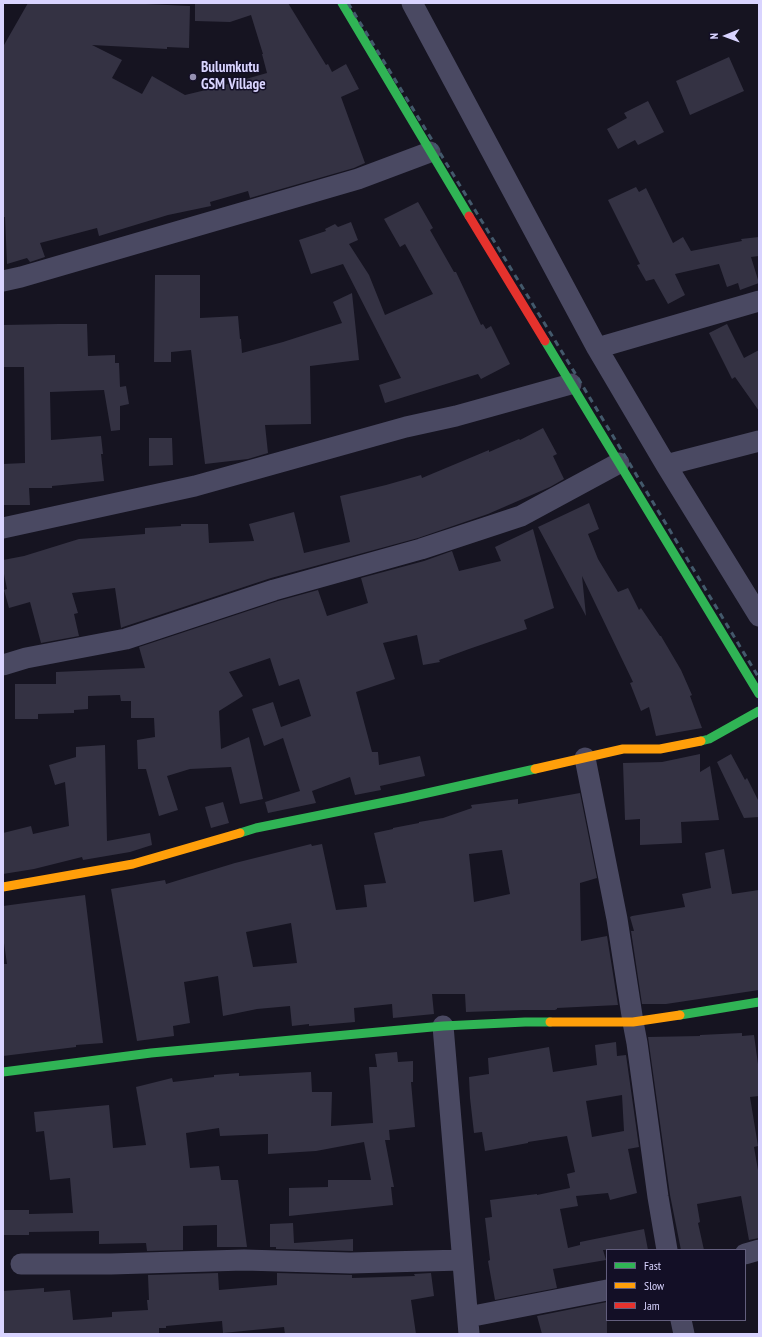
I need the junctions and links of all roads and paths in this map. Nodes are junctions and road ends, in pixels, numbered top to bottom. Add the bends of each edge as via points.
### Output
1 (342, 3) edge
2 (412, 3) edge
3 (430, 152) junction
4 (3, 281) edge
5 (759, 302) edge
6 (597, 348) junction
7 (571, 384) junction
8 (759, 441) edge
9 (619, 463) junction
10 (666, 465) junction
11 (3, 528) edge
12 (756, 604) edge
13 (3, 665) edge
14 (759, 694) edge
15 (759, 711) edge
16 (585, 758) junction
17 (3, 888) edge
18 (759, 1002) edge
19 (632, 1022) junction
20 (443, 1026) junction
21 (3, 1072) edge
22 (668, 1249) edge
23 (759, 1250) edge
24 (746, 1254) edge
25 (462, 1260) junction
26 (21, 1264) dead end
27 (606, 1290) edge
28 (681, 1321) edge
29 (469, 1325) edge
30 (684, 1334) edge

1 - 3 street
2 - 6 street
3 - 4 street via 358,179
3 - 7 street
5 - 6 street
6 - 10 street
7 - 9 street
7 - 11 street via 195,486
8 - 10 street
9 - 13 street via 521,516 420,549 274,590 126,639 26,658
9 - 14 street
10 - 12 street
15 - 16 street via 709,739 660,749 623,749
16 - 17 street via 256,828 133,864
16 - 19 street via 617,919
18 - 19 street
19 - 20 street via 525,1022
19 - 22 street
20 - 21 street via 151,1054
20 - 25 street
23 - 24 street
25 - 26 street
25 - 29 street
27 - 29 street
28 - 30 street

